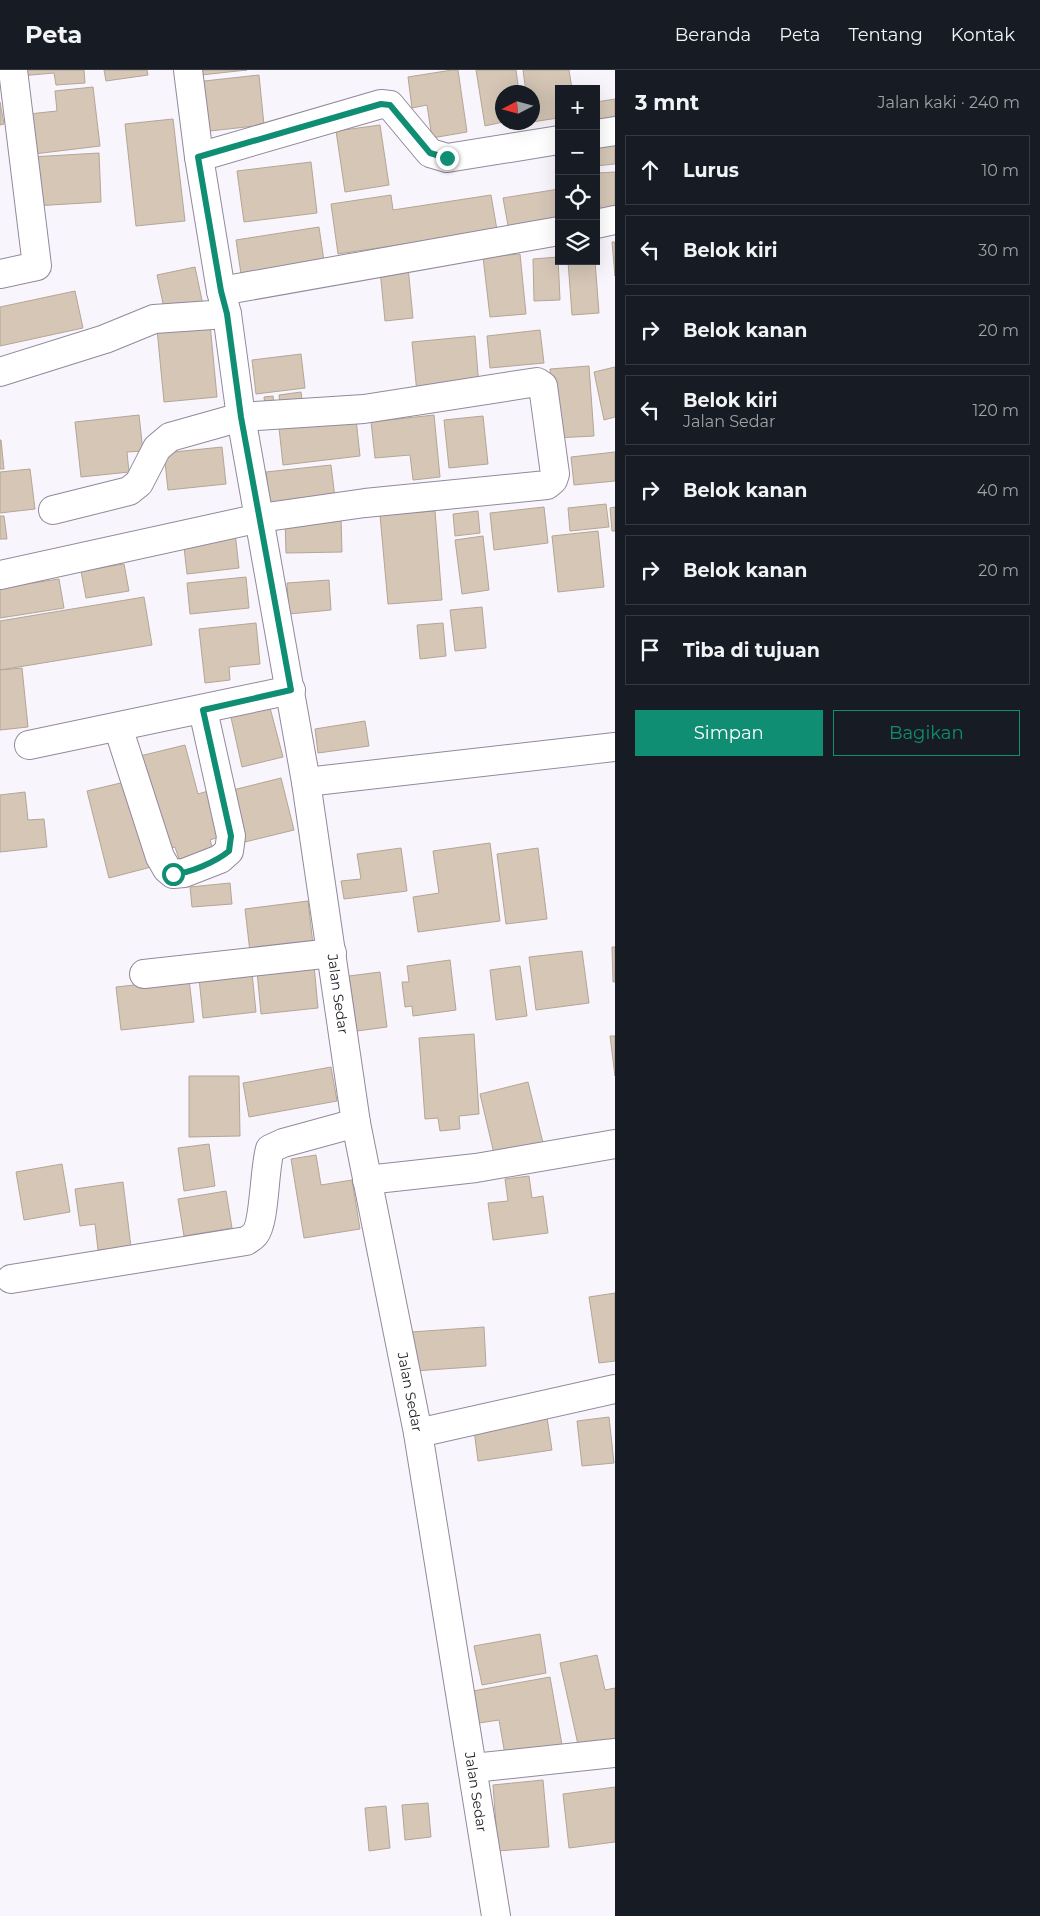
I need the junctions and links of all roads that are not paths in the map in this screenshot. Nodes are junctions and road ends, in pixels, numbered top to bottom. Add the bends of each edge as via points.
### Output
1 (13, 70) edge
2 (188, 70) edge
3 (615, 131) edge
4 (600, 133) edge
5 (555, 141) edge
6 (198, 157) junction
7 (615, 220) edge
8 (600, 223) edge
9 (555, 231) edge
10 (0, 274) edge
11 (224, 302) junction
12 (0, 372) edge
13 (241, 417) junction
14 (53, 510) dead end
15 (260, 518) junction
16 (0, 575) edge
17 (291, 690) junction
18 (203, 710) junction
19 (118, 727) junction
20 (29, 746) dead end
21 (615, 748) edge
22 (306, 782) junction
23 (332, 953) junction
24 (144, 974) dead end
25 (356, 1123) junction
26 (615, 1144) edge
27 (367, 1180) junction
28 (10, 1279) dead end
29 (615, 1389) edge
30 (418, 1433) junction
31 (615, 1753) edge
32 (473, 1768) junction
33 (496, 1916) edge

1 - 10 street via 37,266
2 - 6 street, Jalan Sedar
3 - 4 street
5 - 6 street via 447,158 430,153 390,105 381,104
6 - 11 street, Jalan Sedar
7 - 8 street
9 - 11 street
11 - 12 street via 154,319 106,339
11 - 13 street, Jalan Sedar
13 - 14 street via 170,437 157,448 139,483 129,491
13 - 15 street, Jalan Sedar
13 - 15 street via 364,409 537,382 544,386 555,474 547,485 364,503
15 - 16 street
15 - 17 street, Jalan Sedar
17 - 18 street
17 - 22 street, Jalan Sedar
18 - 19 street
18 - 19 street via 231,836 229,851 220,859 184,874 173,874 160,857
19 - 20 street
21 - 22 street
22 - 23 street, Jalan Sedar
23 - 24 street
23 - 25 street, Jalan Sedar
25 - 27 street, Jalan Sedar
25 - 28 street via 270,1149 260,1224 246,1241
26 - 27 street via 476,1168
27 - 30 street, Jalan Sedar
29 - 30 street
30 - 32 street, Jalan Sedar
31 - 32 street
32 - 33 street, Jalan Sedar

